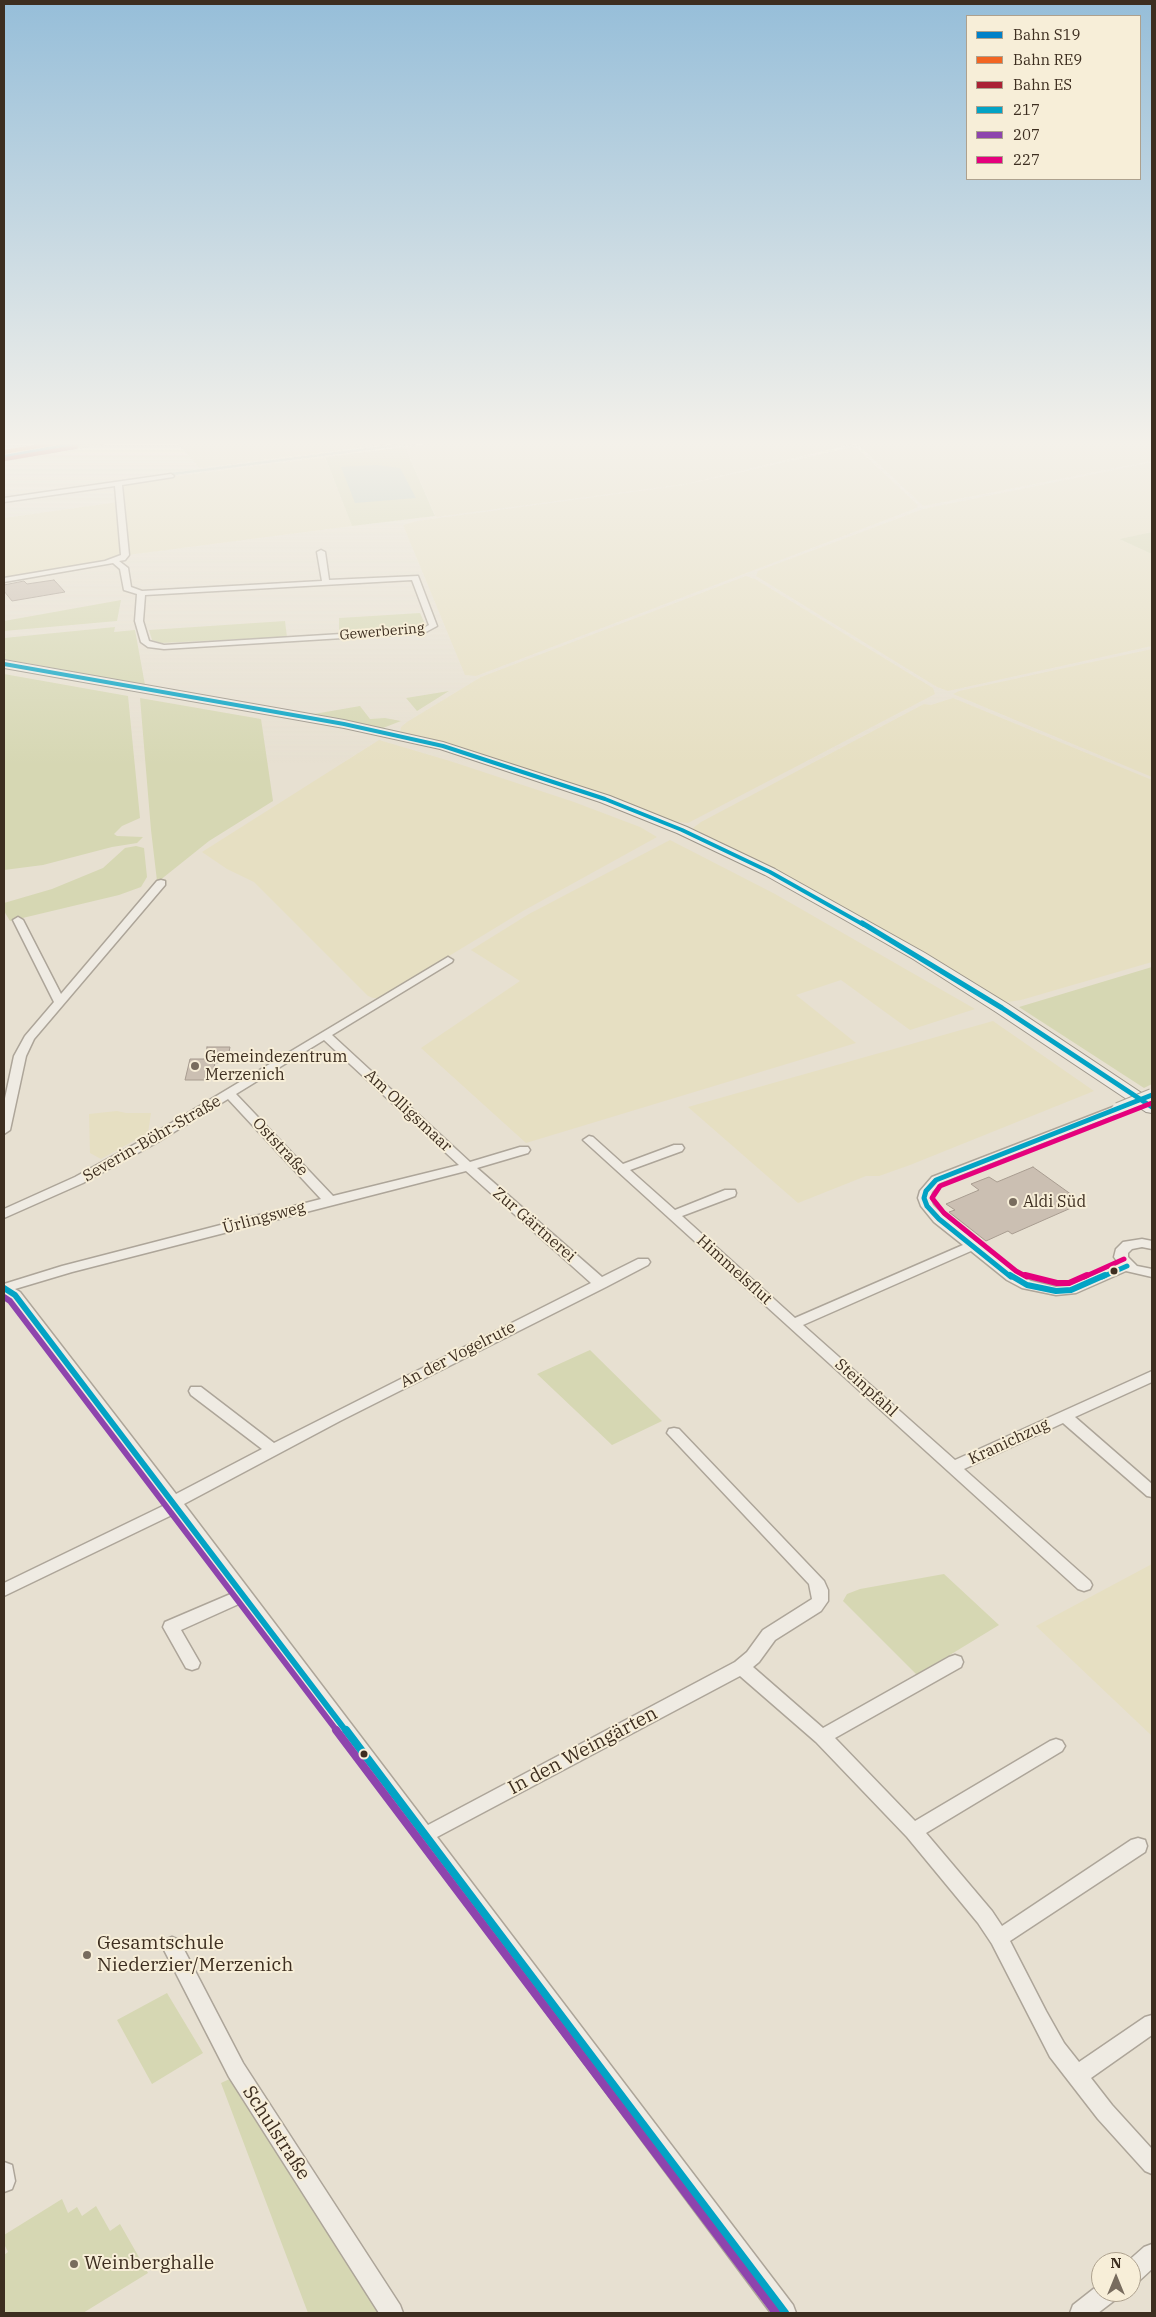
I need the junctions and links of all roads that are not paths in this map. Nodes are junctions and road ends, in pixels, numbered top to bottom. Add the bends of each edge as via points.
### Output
1 (124, 548) edge
2 (321, 552) dead end
3 (114, 562) junction
4 (4, 580) edge
5 (326, 583) junction
6 (141, 593) junction
7 (4, 664) edge
8 (161, 883) dead end
9 (18, 920) dead end
10 (448, 960) dead end
11 (59, 1002) junction
12 (325, 1035) junction
13 (230, 1094) junction
14 (1152, 1095) edge
15 (1152, 1107) edge
16 (4, 1130) edge
17 (589, 1140) dead end
18 (678, 1148) dead end
19 (524, 1150) dead end
20 (468, 1167) junction
21 (622, 1169) junction
22 (730, 1193) dead end
23 (330, 1201) junction
24 (4, 1214) edge
25 (674, 1215) junction
26 (974, 1245) junction
27 (1152, 1245) edge
28 (643, 1262) dead end
29 (1127, 1266) junction
30 (1152, 1274) edge
31 (601, 1284) junction
32 (4, 1288) edge
33 (793, 1324) junction
34 (1152, 1376) edge
35 (196, 1391) dead end
36 (1064, 1416) junction
37 (674, 1433) dead end
38 (273, 1450) junction
39 (954, 1467) junction
40 (1152, 1492) edge
41 (176, 1504) junction
42 (1084, 1585) dead end
43 (4, 1590) edge
44 (244, 1595) junction
45 (955, 1662) dead end
46 (192, 1663) dead end
47 (741, 1667) junction
48 (822, 1737) junction
49 (1056, 1746) dead end
50 (913, 1831) junction
51 (425, 1835) junction
52 (1138, 1846) dead end
53 (998, 1938) junction
54 (172, 1946) dead end
55 (1152, 2024) edge
56 (1076, 2076) junction
57 (1152, 2164) edge
58 (4, 2174) edge
59 (4, 2181) edge
60 (1152, 2255) edge
61 (1141, 2264) edge
62 (1095, 2302) edge
63 (392, 2313) edge
64 (786, 2313) edge
65 (1081, 2313) edge

1 - 3 street via 125,556
2 - 5 street
3 - 4 street
3 - 6 street, Gewerbering via 124,568 126,586
5 - 6 street, Gewerbering
5 - 6 street, Gewerbering via 415,578 433,626 424,631 164,647 145,642 139,620
7 - 15 main road via 352,726 443,746 604,799 700,838 851,917 920,956
8 - 11 street
9 - 11 street
10 - 12 street, Severin-Böhr-Straße
11 - 16 street via 24,1047
12 - 13 street, Severin-Böhr-Straße
12 - 20 street, Am Olligsmaar
13 - 23 street, Oststraße
13 - 24 street, Severin-Böhr-Straße via 78,1180
14 - 26 street, bridge via 936,1180 926,1191 927,1206
17 - 21 street, Himmelsflut
18 - 21 street
19 - 20 street, Ürlingsweg
20 - 23 street, Ürlingsweg
20 - 31 street, Zur Gärtnerei
21 - 25 street, Himmelsflut
22 - 25 street
23 - 32 street, Ürlingsweg
25 - 33 street, Himmelsflut
26 - 29 street via 1012,1277 1042,1290 1070,1290
26 - 33 street
27 - 29 street via 1134,1244 1124,1248 1121,1257
28 - 31 street, An der Vogelrute
29 - 30 street
31 - 38 street, An der Vogelrute
32 - 41 street via 15,1295
33 - 39 street, Steinpfahl
34 - 36 street, Kranichzug
35 - 38 street
36 - 39 street, Kranichzug
36 - 40 street, Kranichzug
37 - 47 street, In den Weingärten via 816,1581 820,1590 820,1601 814,1607 769,1635
38 - 41 street, An der Vogelrute
39 - 42 street, Steinpfahl
41 - 43 street, An der Vogelrute
41 - 44 street
44 - 46 street via 171,1627
44 - 51 street
45 - 48 street
47 - 48 street
47 - 51 street, In den Weingärten
48 - 50 street
49 - 50 street
50 - 53 street via 985,1917
51 - 64 street
52 - 53 street
53 - 56 street via 1038,2018
54 - 63 street, Schulstraße via 236,2070
55 - 56 street
56 - 57 street
58 - 59 street
60 - 61 street
62 - 65 street

